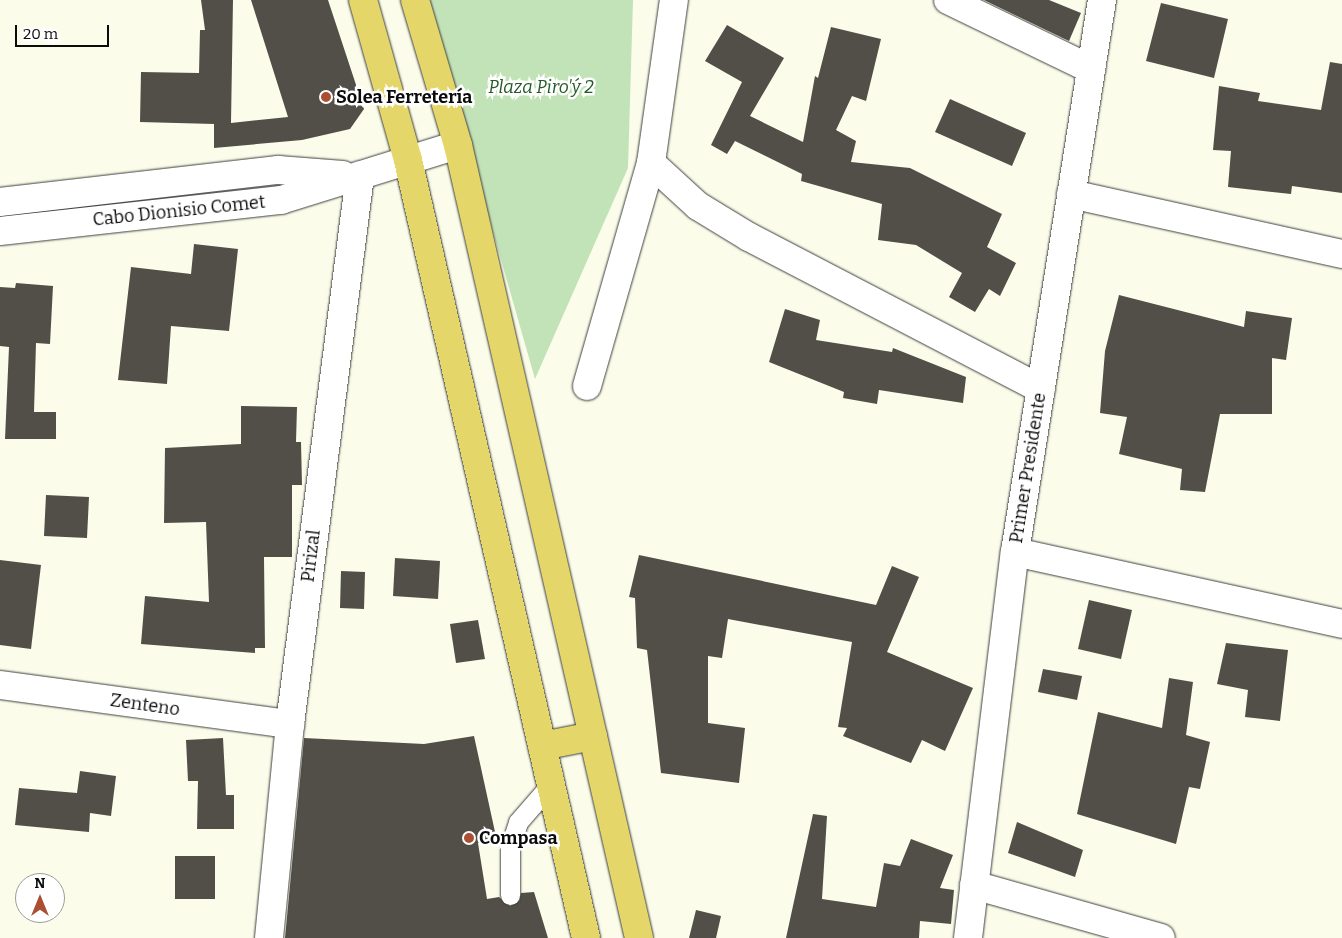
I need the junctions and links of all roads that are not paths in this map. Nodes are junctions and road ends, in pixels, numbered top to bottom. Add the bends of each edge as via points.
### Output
1 (363, 0) edge
2 (415, 0) edge
3 (674, 0) edge
4 (948, 0) edge
5 (1102, 0) edge
6 (1091, 69) junction
7 (458, 145) junction
8 (408, 160) junction
9 (651, 163) junction
10 (357, 176) junction
11 (1071, 194) junction
12 (0, 202) edge
13 (0, 231) edge
14 (1342, 254) edge
15 (587, 386) dead end
16 (1041, 389) junction
17 (1015, 552) junction
18 (1342, 624) edge
19 (0, 685) edge
20 (290, 724) junction
21 (593, 736) junction
22 (542, 746) junction
23 (551, 784) junction
24 (974, 885) junction
25 (510, 895) dead end
26 (269, 938) edge
27 (586, 938) edge
28 (639, 938) edge
29 (968, 938) edge
30 (1161, 938) edge

1 - 8 highway
2 - 7 highway
3 - 9 street
4 - 6 street
5 - 6 street, Primer Presidente
6 - 11 street, Primer Presidente
7 - 8 street, Cabo Dionisio Comet
7 - 21 highway
8 - 10 street, Cabo Dionisio Comet
8 - 22 highway
9 - 15 street
9 - 16 street via 698,206 749,237
10 - 12 street, Cabo Dionisio Comet via 278,170
10 - 13 street, Cabo Dionisio Comet via 282,200
10 - 20 street, Pirizal
11 - 14 street
11 - 16 street, Primer Presidente
16 - 17 street, Primer Presidente
17 - 18 street
17 - 24 street, Primer Presidente
19 - 20 street, Zenteno
20 - 26 street, Pirizal
21 - 22 highway
21 - 28 highway
22 - 23 highway
23 - 25 lane via 518,822 510,847
23 - 27 highway
24 - 29 street, Primer Presidente
24 - 30 street

